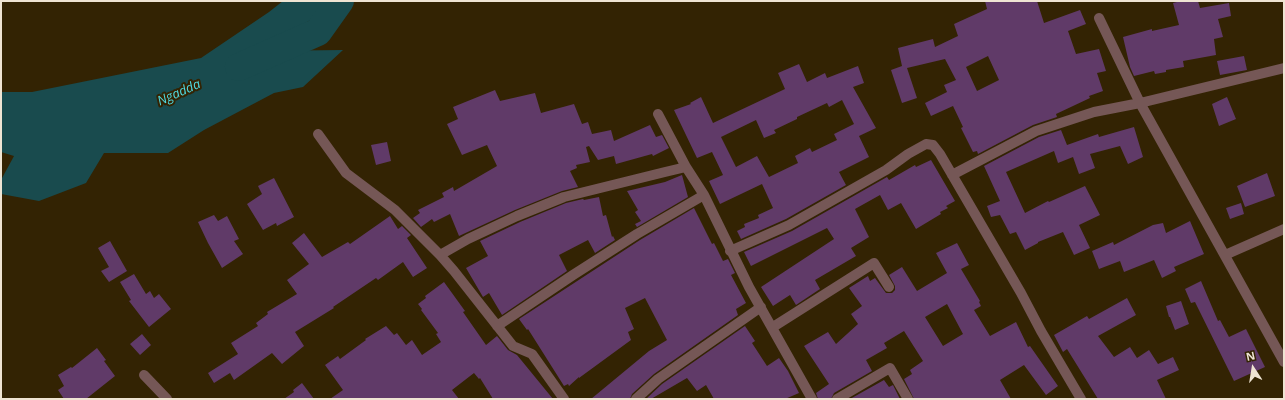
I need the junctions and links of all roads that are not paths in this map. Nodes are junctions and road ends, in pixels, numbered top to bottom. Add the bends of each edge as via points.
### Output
1 (1099, 18) dead end
2 (1284, 68) edge
3 (1140, 103) junction
4 (658, 114) dead end
5 (318, 134) dead end
6 (686, 167) junction
7 (952, 175) junction
8 (704, 195) junction
9 (1284, 229) edge
10 (730, 251) junction
11 (440, 255) junction
12 (1225, 255) junction
13 (889, 287) dead end
14 (761, 308) junction
15 (497, 326) junction
16 (772, 327) junction
17 (1284, 362) edge
18 (144, 375) dead end
19 (560, 398) edge
20 (167, 399) edge
21 (636, 399) edge
22 (812, 399) edge
23 (837, 399) edge
24 (908, 399) edge
25 (1081, 399) edge

1 - 3 street
2 - 3 street
3 - 7 street via 1094,112 1036,131
3 - 12 street
4 - 6 street
5 - 11 street via 346,173 395,210
6 - 8 street
6 - 11 street via 564,197 517,216
7 - 10 street via 933,145 926,144 880,174 789,225
7 - 25 street
8 - 10 street
8 - 15 street via 637,234
9 - 12 street
10 - 14 street
11 - 15 street
12 - 17 street
13 - 16 street via 874,263
14 - 16 street
14 - 21 street via 658,379
15 - 19 street via 513,346 532,354
16 - 22 street
18 - 20 street
23 - 24 street via 890,368

